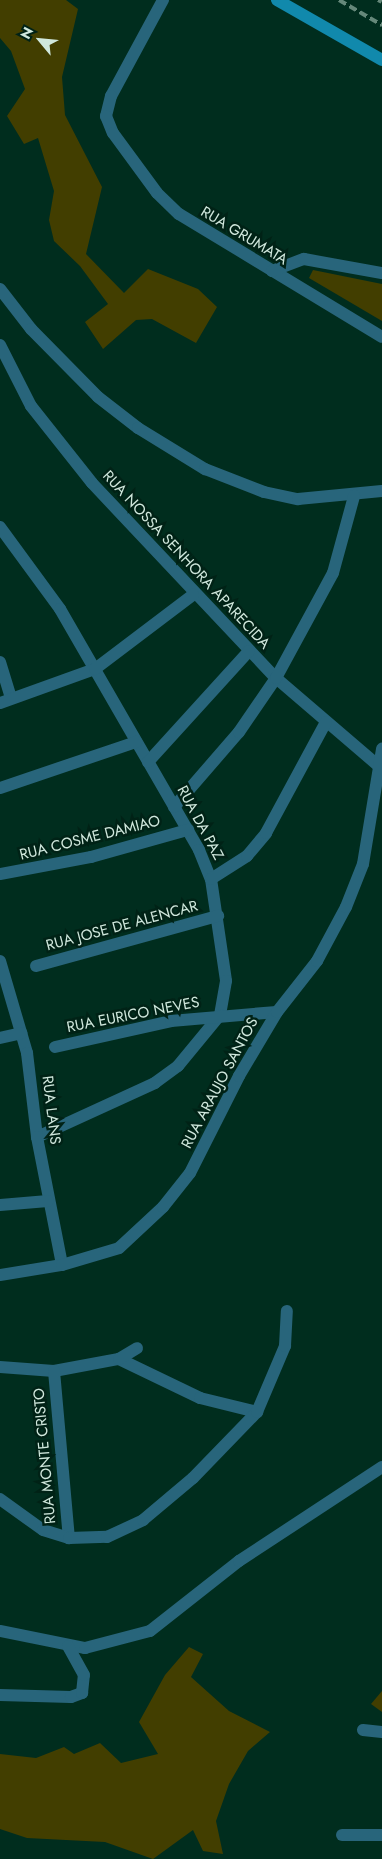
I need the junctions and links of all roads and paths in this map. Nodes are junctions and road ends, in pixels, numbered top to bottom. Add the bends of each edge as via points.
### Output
1 (164, 0) edge
2 (277, 0) edge
3 (382, 60) edge
4 (272, 271) junction
5 (382, 273) edge
6 (0, 289) edge
7 (382, 338) edge
8 (0, 345) edge
9 (382, 491) edge
10 (354, 496) junction
11 (2, 535) edge
12 (193, 595) junction
13 (249, 651) junction
14 (0, 662) edge
15 (95, 669) junction
16 (276, 678) junction
17 (6, 700) edge
18 (326, 722) junction
19 (136, 742) junction
20 (382, 749) edge
21 (148, 762) junction
22 (381, 768) edge
23 (0, 788) edge
24 (174, 807) junction
25 (188, 830) junction
26 (0, 874) edge
27 (211, 879) junction
28 (218, 916) junction
29 (0, 961) edge
30 (36, 966) dead end
31 (277, 1012) junction
32 (220, 1015) junction
33 (21, 1034) junction
34 (0, 1038) edge
35 (55, 1047) dead end
36 (37, 1137) junction
37 (48, 1201) junction
38 (0, 1206) edge
39 (62, 1265) junction
40 (0, 1275) edge
41 (287, 1311) dead end
42 (137, 1348) dead end
43 (119, 1359) junction
44 (0, 1367) edge
45 (54, 1370) junction
46 (257, 1412) junction
47 (382, 1467) edge
48 (0, 1499) edge
49 (69, 1538) junction
50 (0, 1631) edge
51 (68, 1646) junction
52 (0, 1695) edge
53 (363, 1730) dead end
54 (382, 1732) edge
55 (342, 1835) dead end
56 (382, 1835) edge

1 - 4 street, RUA GRUMATA via 111,96 106,116 113,133 157,193 179,214
2 - 3 main road
4 - 5 street via 312,260
4 - 7 street, RUA GRUMATA
6 - 10 street via 38,336 98,397 138,428 205,469 264,492 298,499
8 - 12 street, RUA NOSSA SENHORA APARECIDA via 49,432
9 - 10 street
10 - 16 street via 333,573
11 - 15 street, RUA DA PAZ via 60,609
12 - 13 street, RUA NOSSA SENHORA APARECIDA
12 - 15 street
13 - 16 street, RUA NOSSA SENHORA APARECIDA
13 - 21 street
14 - 17 street
15 - 17 street
15 - 19 street, RUA DA PAZ
16 - 18 street, RUA NOSSA SENHORA APARECIDA
16 - 24 street via 222,754
18 - 22 street, RUA NOSSA SENHORA APARECIDA
18 - 27 street via 266,833 246,856
19 - 21 street, RUA DA PAZ
19 - 23 street
20 - 22 street, RUA ARAUJO SANTOS
21 - 24 street, RUA DA PAZ
22 - 31 street, RUA ARAUJO SANTOS via 363,864 346,907 317,962
24 - 25 street, RUA DA PAZ
25 - 26 street, RUA COSME DAMIAO via 91,857
25 - 27 street, RUA DA PAZ
27 - 28 street, RUA DA PAZ
28 - 30 street, RUA JOSE DE ALENCAR
28 - 32 street, RUA DA PAZ via 226,981
29 - 33 street, RUA LANS
31 - 32 street, RUA EURICO NEVES
31 - 39 street, RUA ARAUJO SANTOS via 190,1173 163,1207 120,1248
32 - 35 street, RUA EURICO NEVES
32 - 36 street, RUA DA PAZ via 205,1038 155,1083
33 - 34 street
33 - 36 street, RUA LANS
36 - 37 street, RUA LANS
37 - 38 street
37 - 39 street, RUA LANS
39 - 40 street, RUA ARAUJO SANTOS
41 - 46 street via 285,1346
42 - 43 street
43 - 45 street
43 - 46 street via 200,1398
44 - 45 street
45 - 49 street, RUA MONTE CRISTO
46 - 49 street via 193,1478 143,1520 106,1537
47 - 51 street via 238,1561 150,1631 102,1647
48 - 49 street via 43,1530
50 - 51 street
51 - 52 street via 84,1675 82,1693 71,1698
53 - 54 street
55 - 56 street

